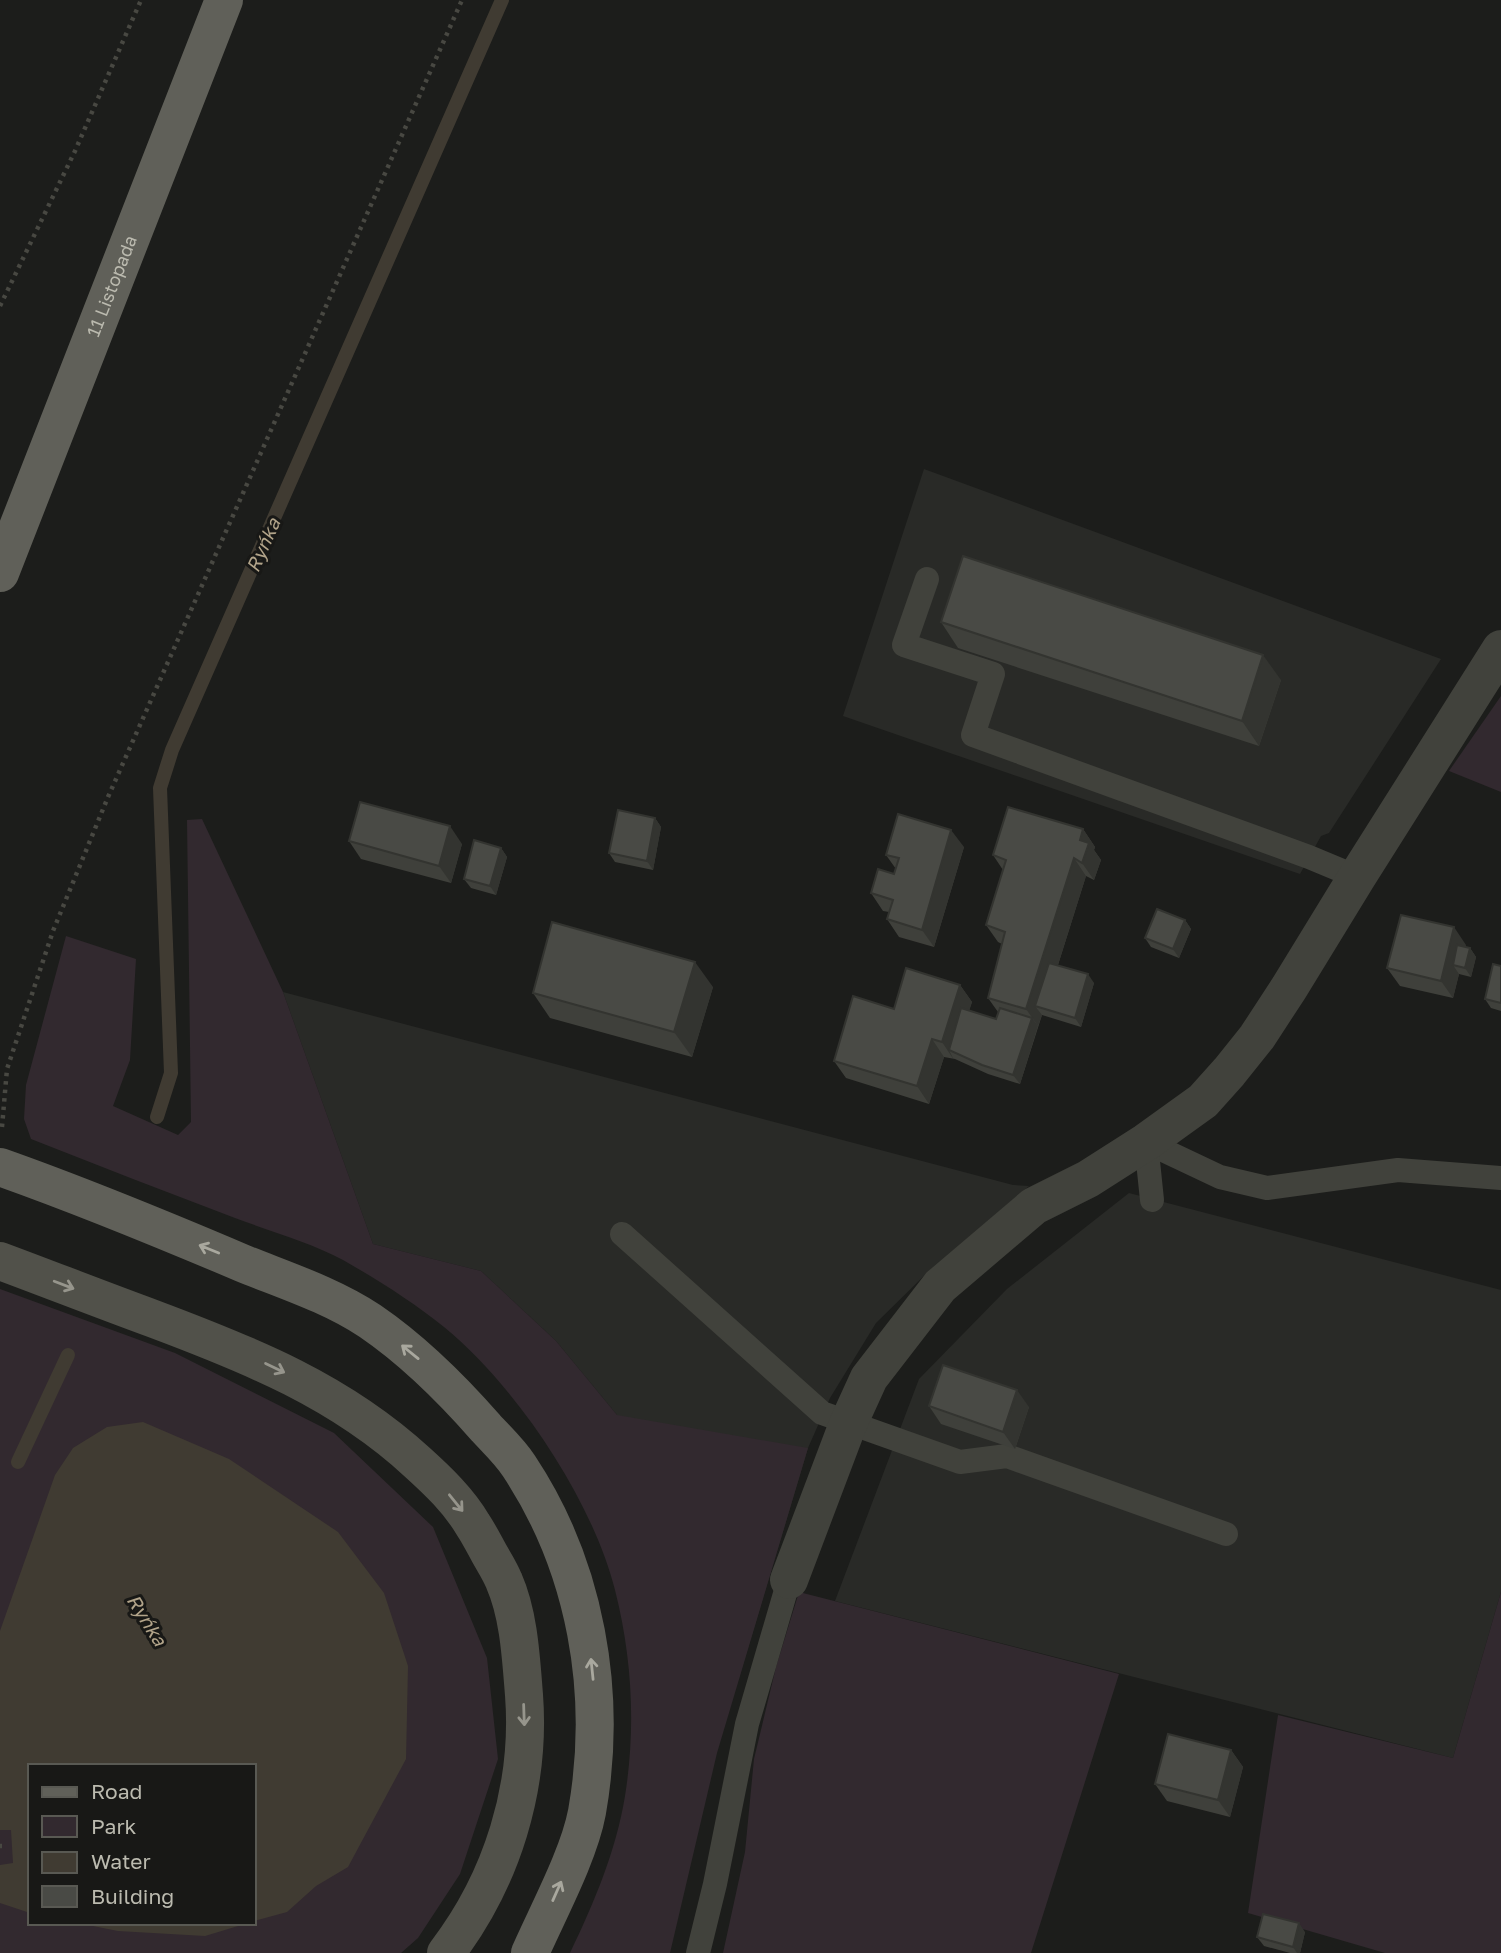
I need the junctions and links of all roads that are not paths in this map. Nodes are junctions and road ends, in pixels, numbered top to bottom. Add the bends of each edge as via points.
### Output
1 (224, 0) edge
2 (0, 573) edge
3 (927, 579) dead end
4 (1501, 649) edge
5 (1357, 877) junction
6 (1146, 1142) junction
7 (1, 1153) edge
8 (1501, 1178) edge
9 (1152, 1200) dead end
10 (622, 1234) dead end
11 (0, 1261) edge
12 (848, 1424) junction
13 (1226, 1534) dead end
14 (789, 1580) joint
15 (446, 1953) edge
16 (530, 1953) edge
17 (698, 1953) edge

1 - 2 main road, 11 Listopada
3 - 5 lane via 904,645 993,674 973,734
4 - 5 street
5 - 6 street via 1283,998 1230,1072 1203,1101
6 - 8 lane via 1220,1177 1267,1188 1398,1170
6 - 9 lane
6 - 12 street via 1034,1206 940,1286 869,1378
16 -> 7 main road via 586,1814 595,1700 590,1647 570,1565 519,1465 460,1398 413,1353 368,1320
10 - 12 lane via 822,1413
11 -> 15 main road via 243,1352 299,1380 362,1417 401,1447 439,1482 472,1523 505,1581 514,1615 525,1717 523,1768 497,1863 463,1931
12 - 13 lane via 960,1462 1007,1456
12 - 14 street
14 - 17 lane via 747,1724

